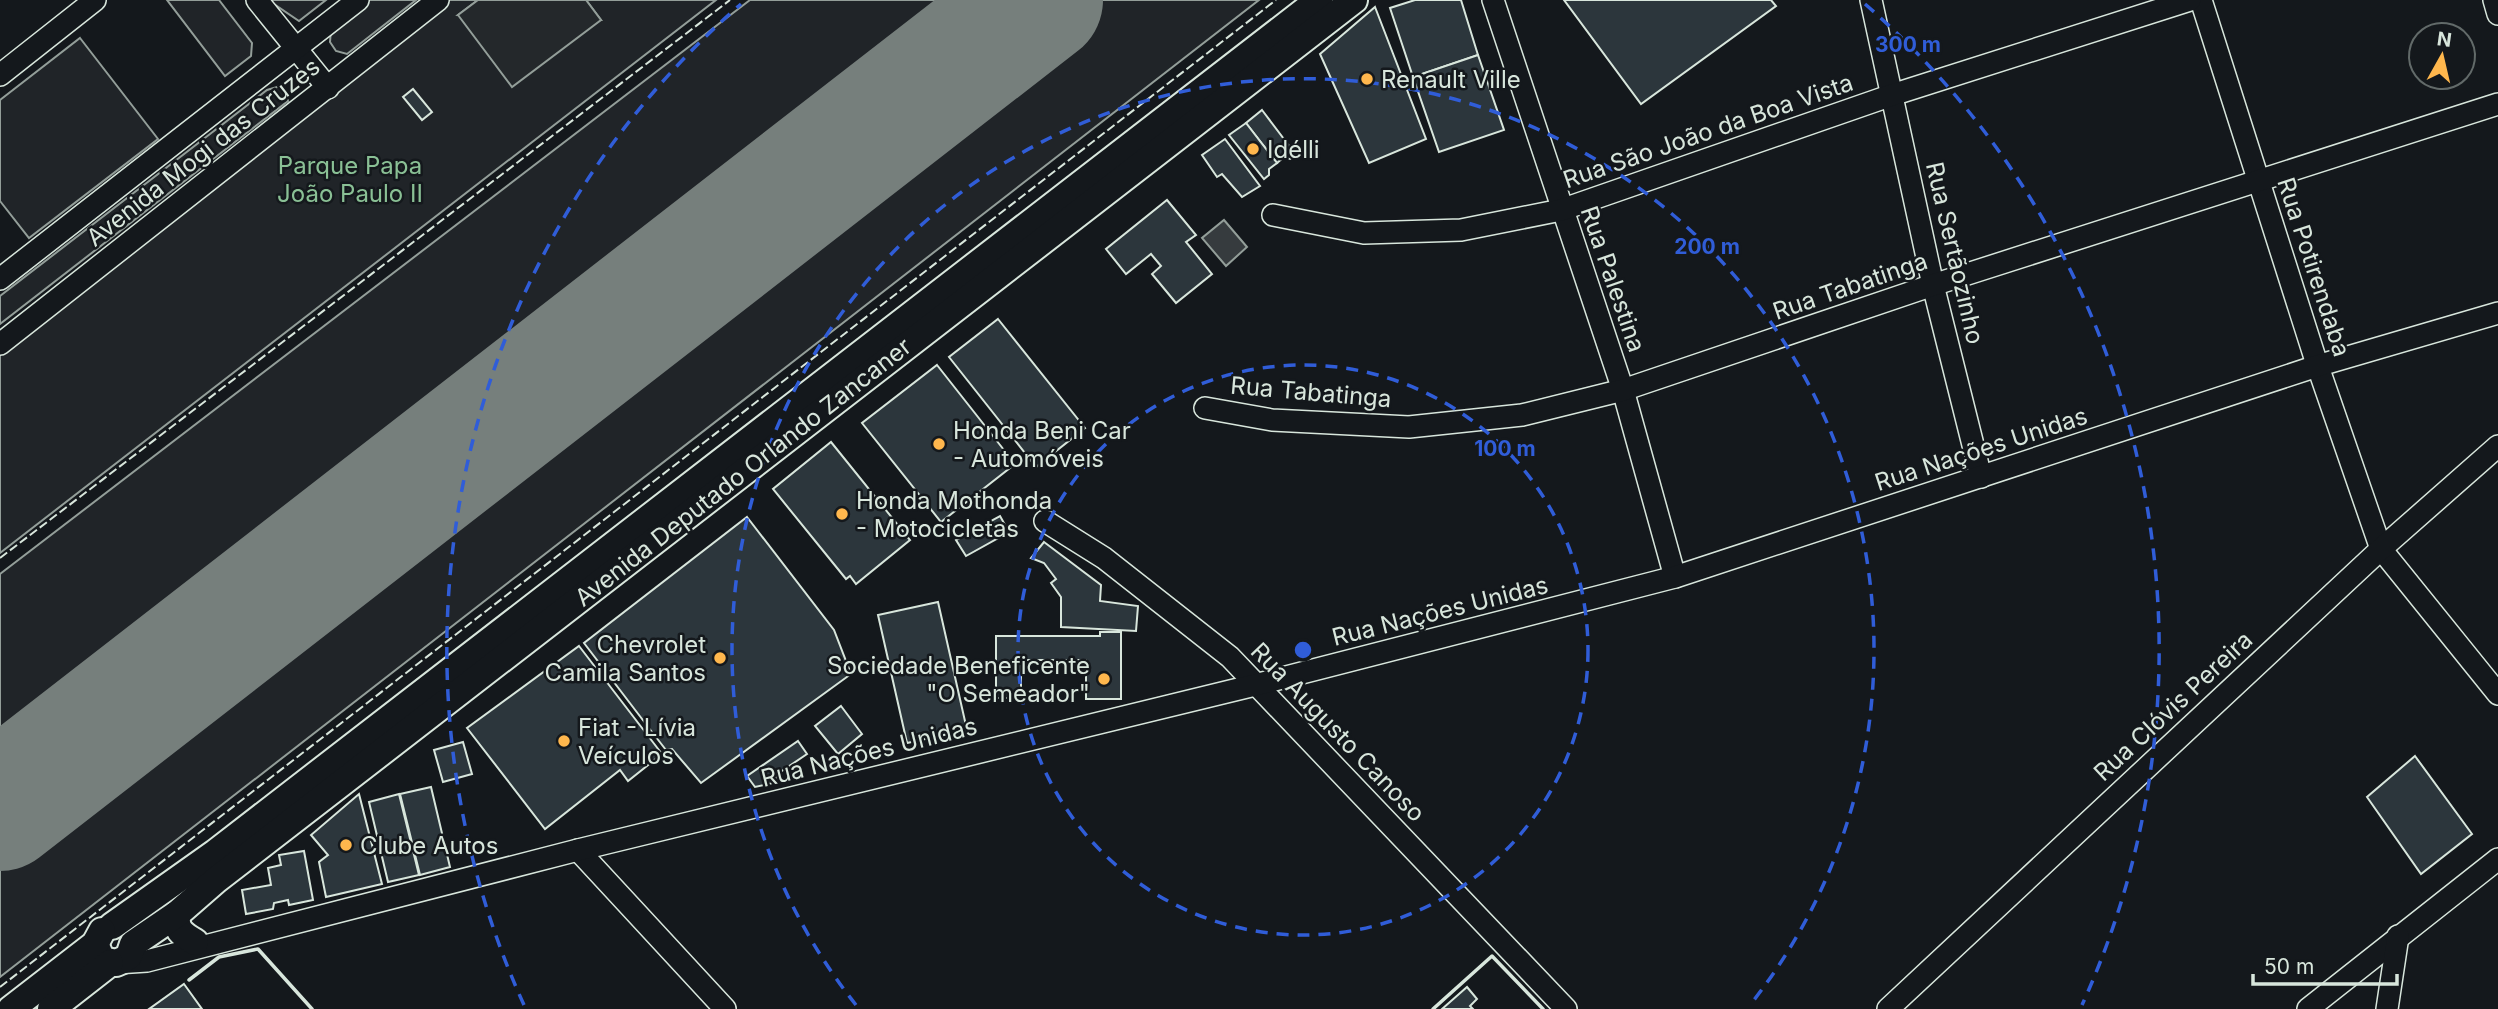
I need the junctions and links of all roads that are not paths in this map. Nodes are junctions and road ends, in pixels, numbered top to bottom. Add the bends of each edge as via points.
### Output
1 (95, 0) edge
2 (257, 0) edge
3 (358, 0) edge
4 (438, 0) edge
5 (1319, 0) edge
6 (1354, 0) edge
7 (1493, 0) edge
8 (1871, 0) edge
9 (2190, 0) edge
10 (2201, 0) edge
11 (2494, 0) edge
12 (2498, 14) edge
13 (297, 50) junction
14 (0, 75) edge
15 (328, 88) junction
16 (1892, 95) junction
17 (2498, 104) edge
18 (2258, 180) junction
19 (1561, 210) junction
20 (1273, 215) dead end
21 (0, 279) edge
22 (1934, 285) junction
23 (2498, 313) edge
24 (0, 344) edge
25 (2317, 366) junction
26 (1623, 390) junction
27 (1205, 408) dead end
28 (2498, 446) edge
29 (1981, 477) junction
30 (1045, 521) dead end
31 (2381, 549) junction
32 (1675, 578) junction
33 (1255, 685) junction
34 (2498, 694) edge
35 (578, 850) junction
36 (2498, 859) edge
37 (177, 914) junction
38 (2398, 936) junction
39 (204, 942) junction
40 (113, 948) junction
41 (11, 1009) edge
42 (51, 1009) edge
43 (725, 1009) edge
44 (1566, 1009) edge
45 (1888, 1009) edge
46 (2308, 1009) edge
47 (2387, 1009) edge

1 - 14 street
2 - 13 street
3 - 13 street, Avenida Mogi das Cruzes
4 - 15 street, Avenida Mogi das Cruzes
5 - 40 main road, Avenida Deputado Orlando Zancaner via 215,853
6 - 37 main road, Avenida Deputado Orlando Zancaner
7 - 19 street, Rua Palestina
8 - 16 street, Rua Sertãozinho
9 - 16 street, Rua São João da Boa Vista
10 - 18 street, Rua Potirendaba
11 - 12 street
13 - 15 street
13 - 21 street, Avenida Mogi das Cruzes
15 - 24 street, Avenida Mogi das Cruzes
16 - 19 street, Rua São João da Boa Vista
16 - 22 street, Rua Sertãozinho
17 - 18 street, Rua Tabatinga
18 - 22 street, Rua Tabatinga
18 - 25 street, Rua Potirendaba
19 - 20 street, Rua São João da Boa Vista via 1461,230 1364,233
19 - 26 street, Rua Palestina
22 - 26 street, Rua Tabatinga
22 - 29 street, Rua Sertãozinho
23 - 25 street, Rua Nações Unidas
25 - 29 street, Rua Nações Unidas
25 - 31 street, Rua Potirendaba
26 - 27 street, Rua Tabatinga via 1522,415 1409,427 1272,420
26 - 32 street, Rua Palestina
28 - 31 street, Rua Clóvis Pereira
29 - 32 street, Rua Nações Unidas
30 - 33 street, Rua Augusto Canoso via 1115,566 1230,657
31 - 34 street, Rua Potirendaba
31 - 45 street, Rua Clóvis Pereira
32 - 33 street, Rua Nações Unidas
33 - 35 street, Rua Nações Unidas
33 - 44 street, Rua Augusto Canoso
35 - 39 street, Rua Nações Unidas
35 - 43 street
36 - 38 street
37 - 39 main road via 180,932
37 - 40 main road, Avenida Deputado Orlando Zancaner
38 - 46 street
38 - 47 street
39 - 40 street, Rua Nações Unidas
40 - 41 main road, Avenida Deputado Orlando Zancaner
40 - 42 main road, Avenida Deputado Orlando Zancaner

